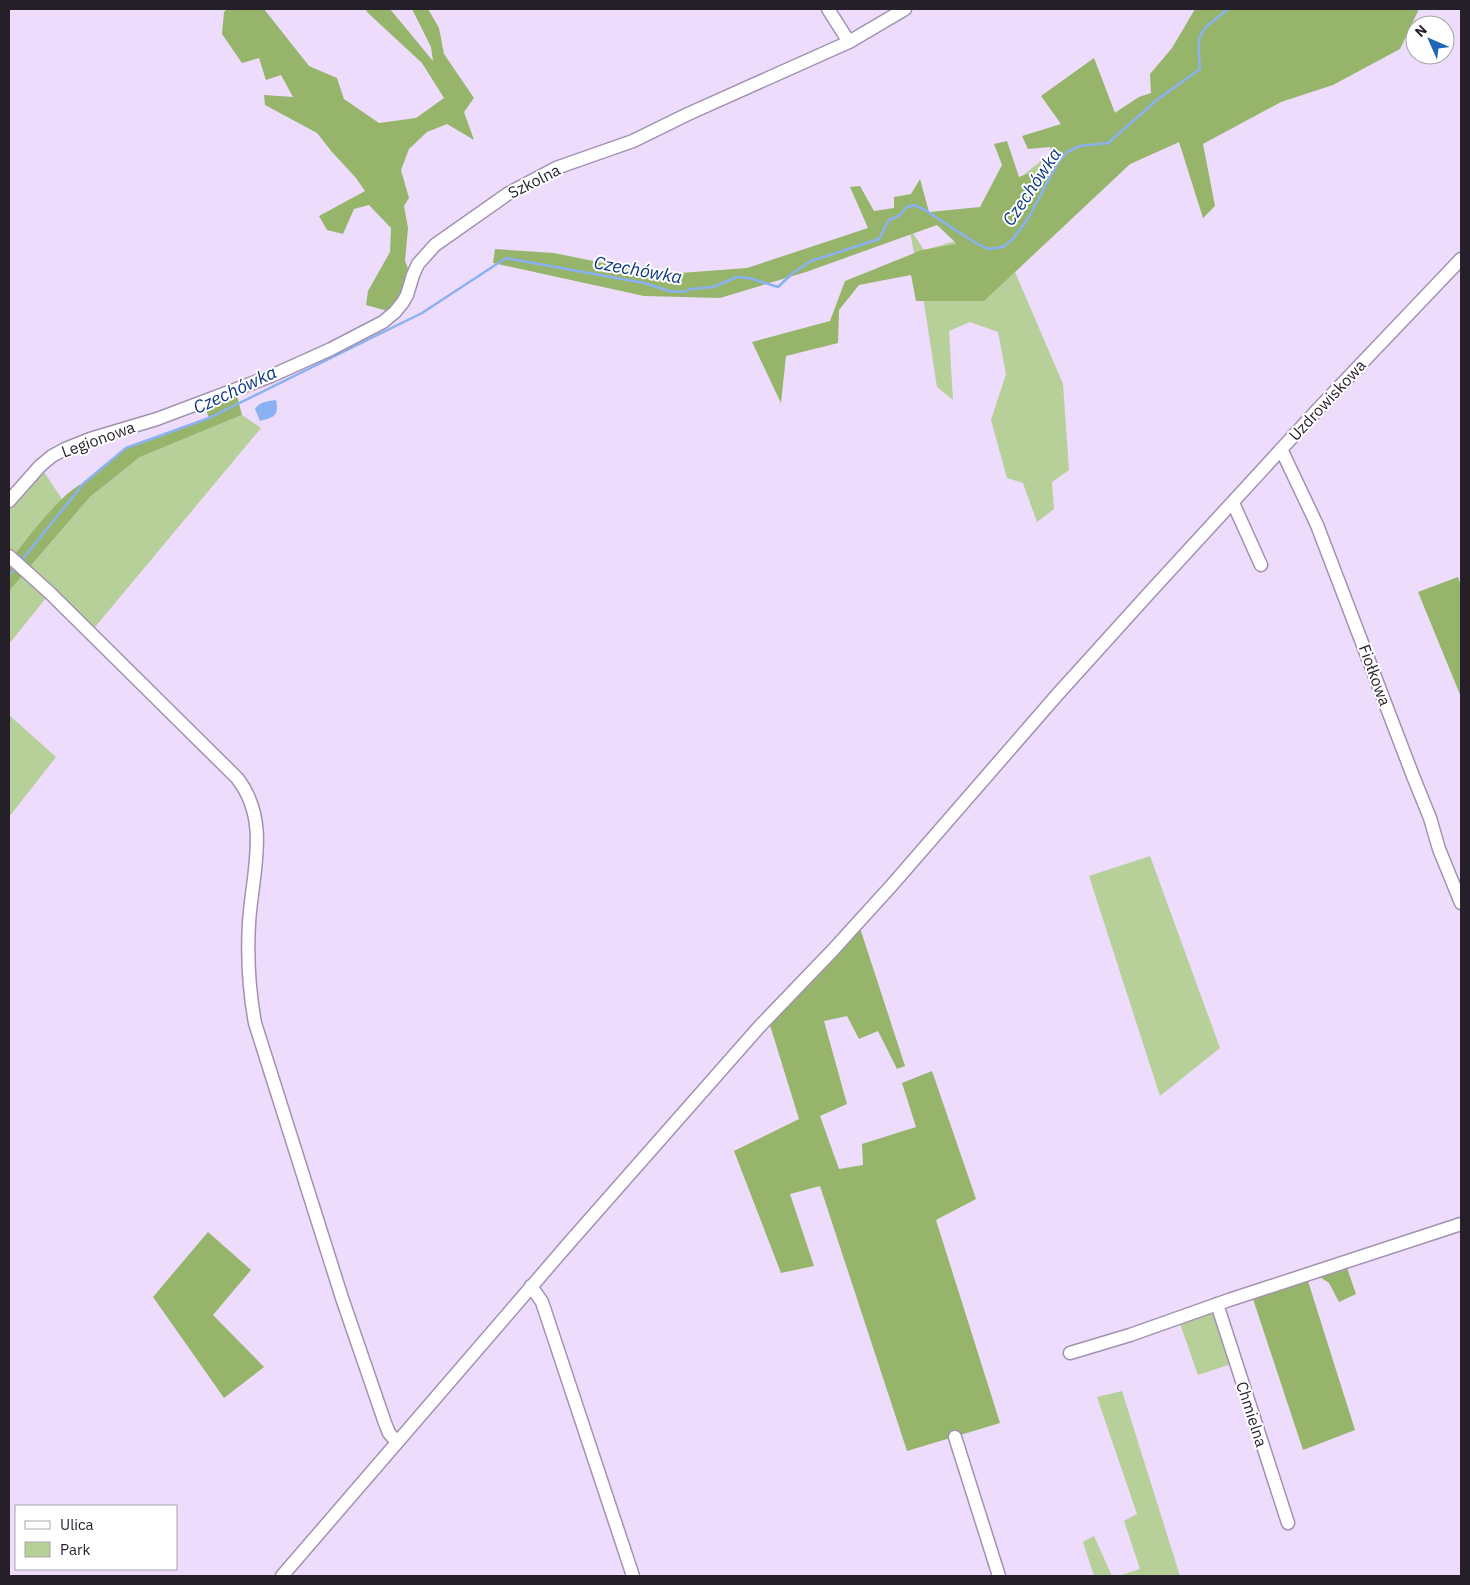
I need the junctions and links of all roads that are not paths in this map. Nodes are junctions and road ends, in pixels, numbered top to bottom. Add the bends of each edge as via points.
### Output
1 (828, 9) edge
2 (905, 9) edge
3 (849, 42) junction
4 (1461, 259) edge
5 (203, 401) joint
6 (1281, 449) junction
7 (9, 501) edge
8 (1232, 503) junction
9 (9, 556) edge
10 (1261, 565) dead end
11 (1461, 903) edge
12 (1461, 1224) edge
13 (531, 1286) junction
14 (1217, 1304) junction
15 (1070, 1353) dead end
16 (955, 1436) dead end
17 (397, 1442) junction
18 (1288, 1523) dead end
19 (282, 1576) edge
20 (633, 1576) edge
21 (999, 1576) edge

1 - 3 street
2 - 3 street, Szkolna
3 - 5 street, Szkolna via 633,140 556,168 509,193 435,245 418,264 404,302 383,322 270,376
4 - 6 street, Uzdrowiskowa
5 - 7 street, Legionowa via 65,449 40,466
6 - 8 street, Uzdrowiskowa
6 - 11 street, Fiołkowa via 1317,524
8 - 10 street
8 - 13 street, Uzdrowiskowa via 1057,695 866,914 760,1026
9 - 17 street via 237,778 251,799 256,825 257,862 248,954 255,1023 342,1298 385,1423
12 - 14 street
13 - 17 street, Uzdrowiskowa
13 - 20 street via 542,1302
14 - 15 street
14 - 18 street, Chmielna
16 - 21 street
17 - 19 street, Uzdrowiskowa

